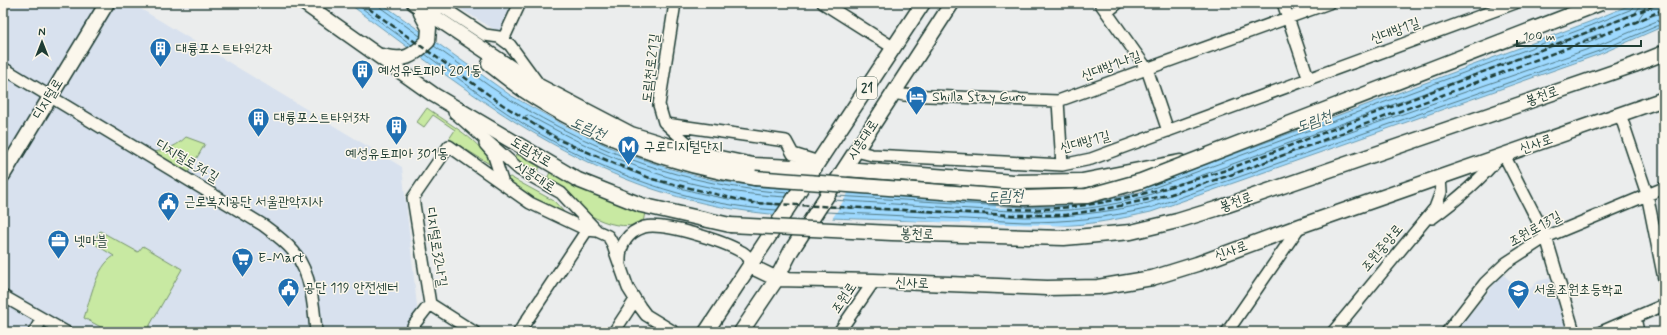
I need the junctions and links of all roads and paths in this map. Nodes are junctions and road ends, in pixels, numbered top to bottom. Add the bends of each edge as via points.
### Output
1 (107, 3) edge
2 (304, 3) edge
3 (408, 3) edge
4 (520, 3) edge
5 (675, 3) edge
6 (823, 3) edge
7 (923, 3) edge
8 (952, 3) edge
9 (1100, 3) edge
10 (1118, 3) edge
11 (1283, 3) edge
12 (1329, 3) edge
13 (1515, 3) edge
14 (1601, 3) edge
15 (429, 8) edge
16 (1107, 12) junction
17 (1288, 18) junction
18 (503, 40) junction
19 (894, 48) junction
20 (1664, 52) edge
21 (376, 54) junction
22 (3, 68) edge
23 (1147, 69) junction
24 (1309, 80) junction
25 (542, 88) junction
26 (894, 93) junction
27 (434, 95) junction
28 (50, 96) junction
29 (1664, 99) edge
30 (1058, 101) junction
31 (1620, 114) junction
32 (468, 124) junction
33 (666, 124) junction
34 (1168, 130) junction
35 (858, 149) junction
36 (688, 151) junction
37 (1502, 156) junction
38 (1202, 158) junction
39 (1062, 165) junction
40 (815, 171) junction
41 (841, 174) junction
42 (3, 175) edge
43 (1440, 178) junction
44 (503, 184) junction
45 (1664, 188) edge
46 (1647, 194) junction
47 (1300, 226) junction
48 (1421, 226) junction
49 (788, 228) joint
50 (592, 231) junction
51 (1546, 237) junction
52 (1660, 243) edge
53 (620, 264) junction
54 (752, 264) junction
55 (777, 279) junction
56 (1664, 279) edge
57 (874, 281) junction
58 (3, 296) edge
59 (636, 300) junction
60 (430, 304) junction
61 (1664, 305) edge
62 (1635, 318) junction
63 (42, 319) junction
64 (34, 332) edge
65 (66, 332) edge
66 (316, 332) edge
67 (413, 332) edge
68 (474, 332) edge
69 (519, 332) edge
70 (614, 332) edge
71 (674, 332) edge
72 (706, 332) edge
73 (741, 332) edge
74 (839, 332) edge
75 (1227, 332) edge
76 (1333, 332) edge
77 (1447, 332) edge
78 (1574, 332) edge
79 (1601, 332) edge
80 (1638, 332) edge

1 - 28 main road, 디지털로
2 - 21 main road, 도림천로
3 - 15 main road
4 - 18 street
5 - 33 street, 도림천로21길 via 659,105
6 - 19 street
7 - 19 main road, 시흥대로 / 21
8 - 26 main road, 시흥대로
9 - 16 street
10 - 16 street
11 - 17 street
12 - 17 street, 신대방1나길
13 - 24 street, 신대방1길
14 - 38 main road, bridge
15 - 18 street
15 - 21 main road via 428,41 415,54 397,60
15 - 25 main road
15 - 40 main road, bridge via 525,91 571,118 618,140 672,160 718,172 762,179
16 - 23 street
17 - 23 street, 신대방1나길
17 - 24 street
18 - 25 street via 510,45
19 - 40 main road, 시흥대로 / 21
20 - 49 main road, 봉천로, bridge via 1634,65 1216,209 1131,232 1064,238
21 - 27 main road, 도림천로
22 - 28 street, 디지털로34길
23 - 30 street, 신대방1나길
23 - 34 street
24 - 34 street, 신대방1길
25 - 36 main road via 631,134
26 - 30 street, 신대방1나길
26 - 35 main road, 시흥대로
27 - 32 street, 시흥대로
27 - 49 main road, 도림천로, bridge via 578,180 641,205 730,225
28 - 42 main road, 디지털로
28 - 66 street, 디지털로34길 via 263,225 284,242 298,257 308,282
29 - 31 main road, 신사로
30 - 39 street
31 - 37 main road, 신사로
31 - 46 street
32 - 44 street via 493,153
32 - 50 street, 시흥대로 via 520,170 560,193
33 - 36 street, 도림천로21길 via 686,142
33 - 40 street via 786,141 793,154
34 - 39 street, 신대방1길 via 1091,159
35 - 39 street, 신대방1길 via 872,155
35 - 41 main road, 시흥대로
36 - 40 main road via 753,165
37 - 43 main road, 신사로
37 - 48 street via 1471,187
37 - 51 street
38 - 40 main road, bridge via 1141,182 1112,190 1087,196 1055,198 1024,198
38 - 41 main road, bridge via 1082,181 1013,182 896,173
40 - 54 main road, 시흥대로 / 21, bridge
41 - 55 main road, 시흥대로, bridge
43 - 47 main road, 신사로
43 - 48 street, 조원중앙로 via 1439,200
44 - 50 street, 디지털로32나길 via 530,203
44 - 60 street, 디지털로32나길 via 449,146 413,198
45 - 46 street, 조원로13길
46 - 51 street, 조원로13길
46 - 52 street
47 - 57 main road, 신사로 via 1152,278 1098,286 1047,288
47 - 75 street
48 - 76 street, 조원중앙로
50 - 53 street, 디지털로32나길 via 608,236
50 - 69 street
51 - 77 street, 조원로13길 via 1506,263 1485,282
51 - 78 street
52 - 56 street
53 - 54 street via 622,245 627,237 646,227 689,232 723,243 743,252
53 - 59 street via 628,288
54 - 55 main road
54 - 72 main road, 시흥대로 / 21
55 - 57 main road, 신사로
55 - 73 main road, 시흥대로
57 - 74 street, 조원로
58 - 63 street
59 - 70 street
59 - 71 street via 646,315
60 - 67 street via 413,326
60 - 68 street, 디지털로32나길
61 - 62 street
62 - 79 street
62 - 80 street
63 - 64 street
63 - 65 street

